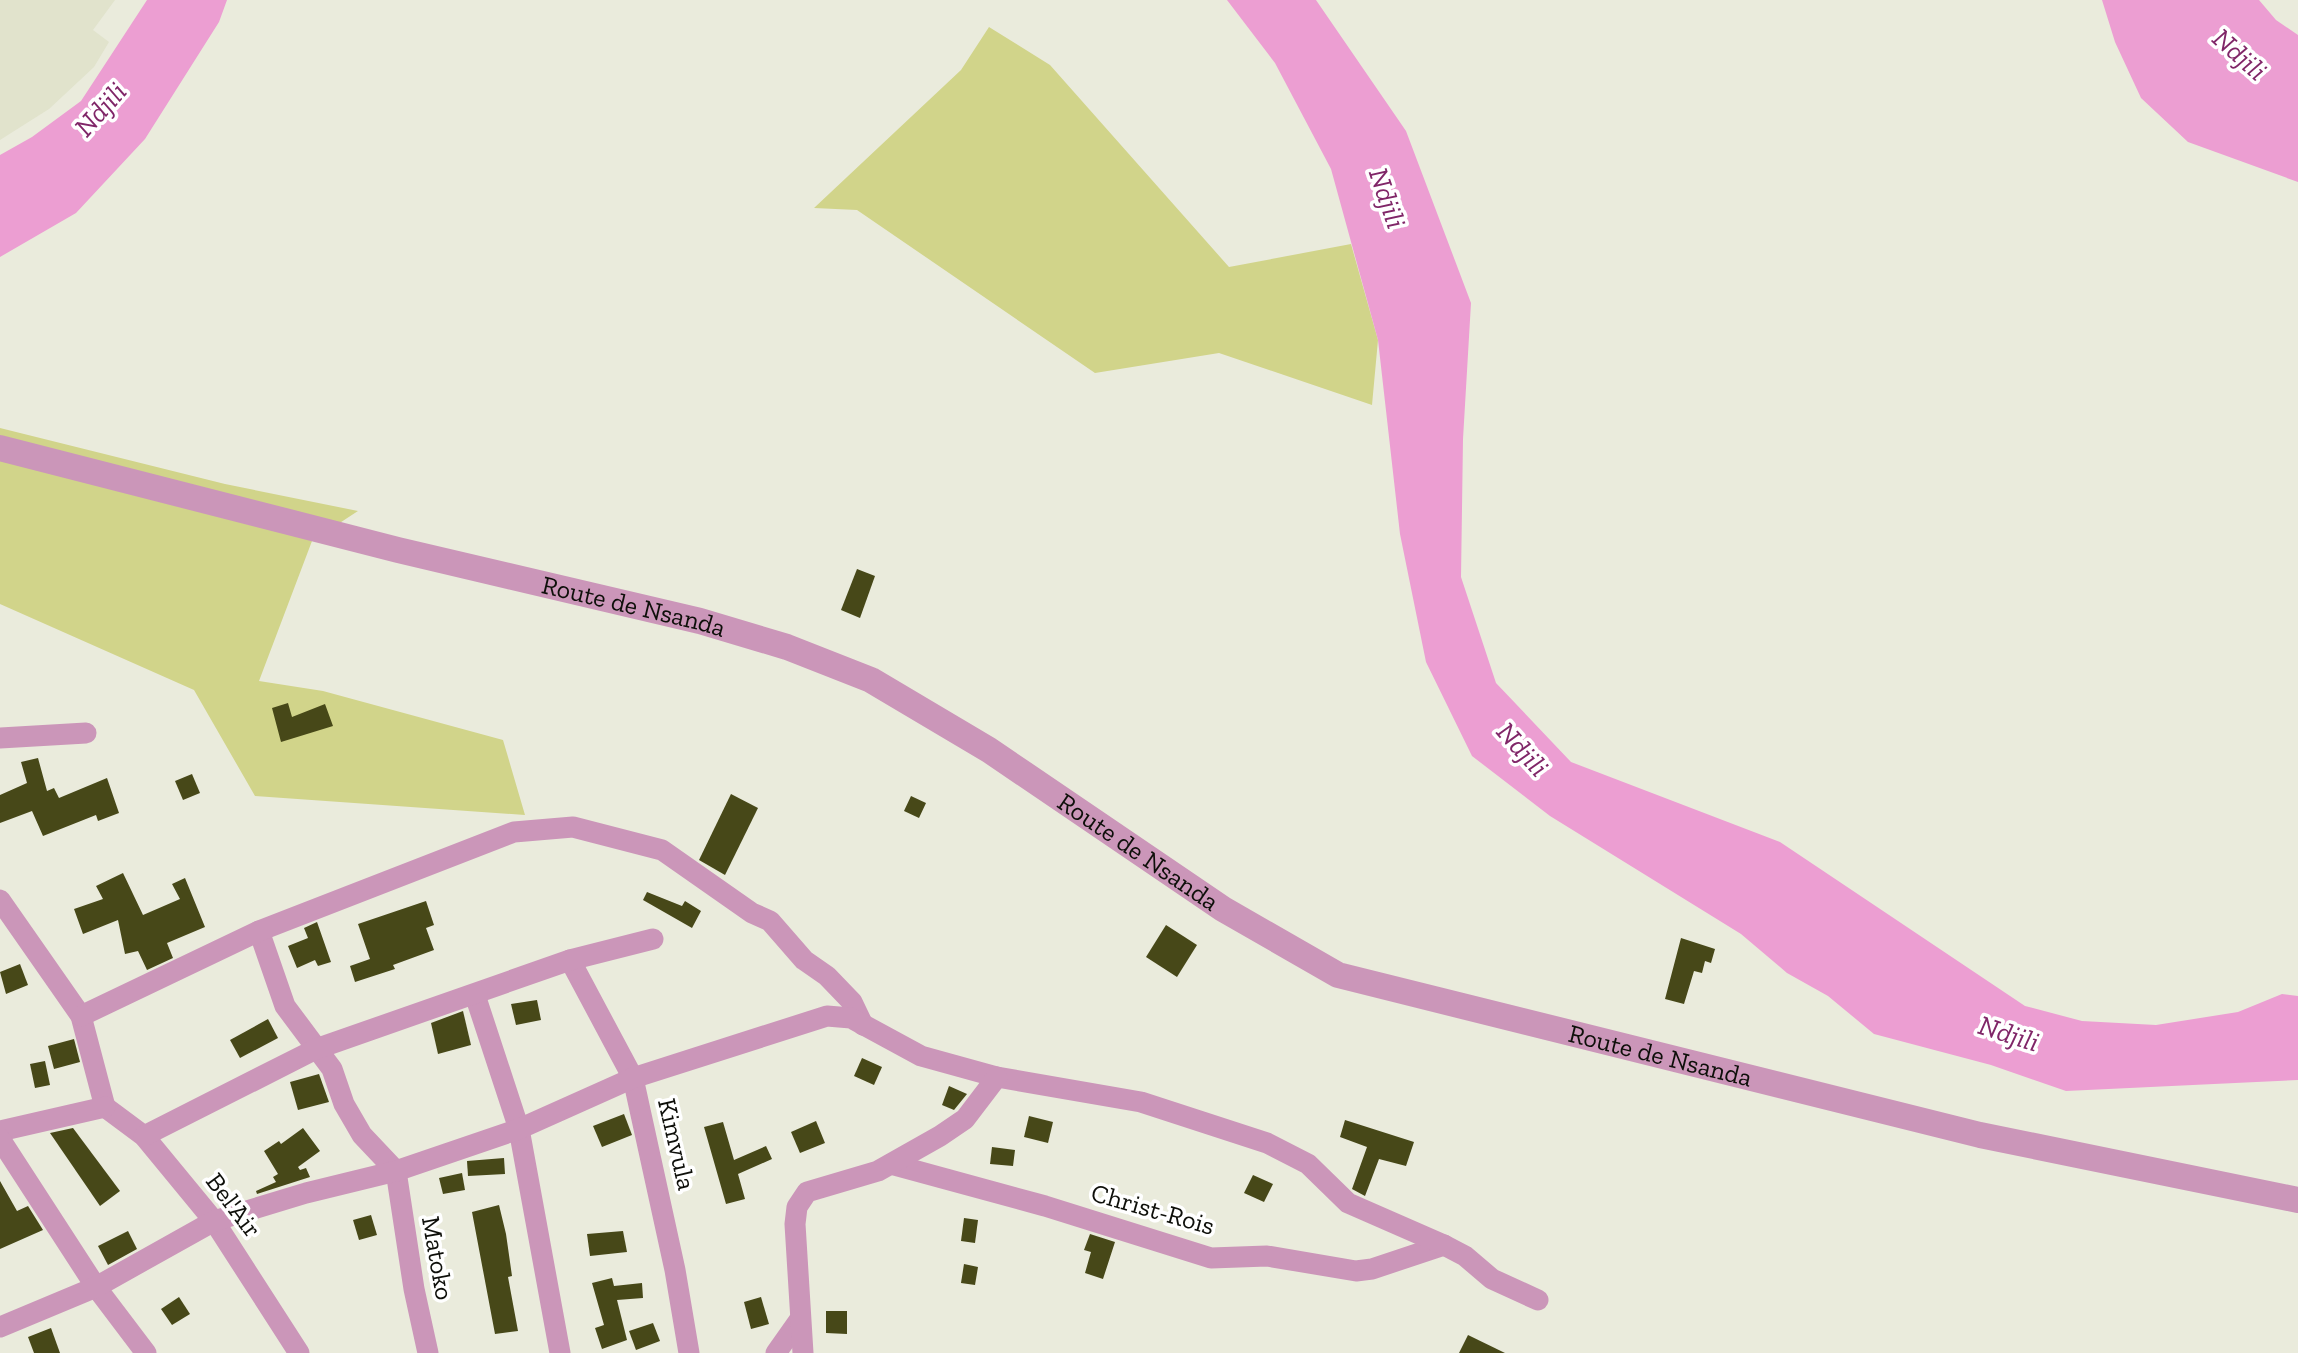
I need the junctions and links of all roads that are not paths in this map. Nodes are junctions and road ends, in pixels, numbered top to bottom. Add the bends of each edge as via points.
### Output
1 (0, 448) edge
2 (86, 733) dead end
3 (0, 738) edge
4 (0, 900) edge
5 (259, 931) junction
6 (653, 939) dead end
7 (570, 960) junction
8 (475, 995) junction
9 (81, 1016) junction
10 (863, 1025) junction
11 (316, 1049) junction
12 (997, 1077) junction
13 (633, 1078) junction
14 (105, 1107) junction
15 (519, 1129) junction
16 (0, 1131) edge
17 (144, 1136) junction
18 (0, 1139) edge
19 (891, 1164) junction
20 (396, 1171) junction
21 (2298, 1200) edge
22 (214, 1221) junction
23 (1444, 1245) junction
24 (96, 1287) junction
25 (1538, 1300) dead end
26 (800, 1320) junction
27 (0, 1327) edge
28 (297, 1349) edge
29 (146, 1353) edge
30 (316, 1353) edge
31 (428, 1353) edge
32 (560, 1353) edge
33 (689, 1353) edge
34 (776, 1353) edge
35 (803, 1353) edge

1 - 21 street, Route de Nsanda via 398,550 700,621 787,647 871,680 989,750 1223,909 1338,975 1980,1135
2 - 3 street
4 - 9 street
5 - 9 street
5 - 10 street via 514,832 573,827 662,850 751,914 770,921 804,960 852,1002
5 - 11 street via 285,1006
6 - 7 street
7 - 8 street
7 - 13 street, Kimvula
8 - 11 street
8 - 15 street
9 - 14 street
10 - 12 street via 921,1056
10 - 13 street via 851,1018 827,1016
11 - 17 street
11 - 20 street via 332,1069 344,1104 362,1135
12 - 19 street via 965,1119
12 - 23 street via 1141,1102 1268,1143 1308,1164 1348,1203
13 - 15 street
13 - 33 street, Kimvula
14 - 16 street
14 - 17 street, Bel'Air
15 - 20 street
15 - 32 street
17 - 22 street, Bel'Air
18 - 24 street
19 - 23 street, Christ-Rois via 1211,1258 1267,1256 1356,1271
19 - 26 street via 814,1188 797,1207
20 - 22 street
20 - 31 street, Matoko
22 - 24 street
22 - 28 street, Bel'Air
23 - 25 street via 1492,1279
24 - 27 street
24 - 29 street
26 - 34 street
26 - 35 street
28 - 30 street via 304,1344

